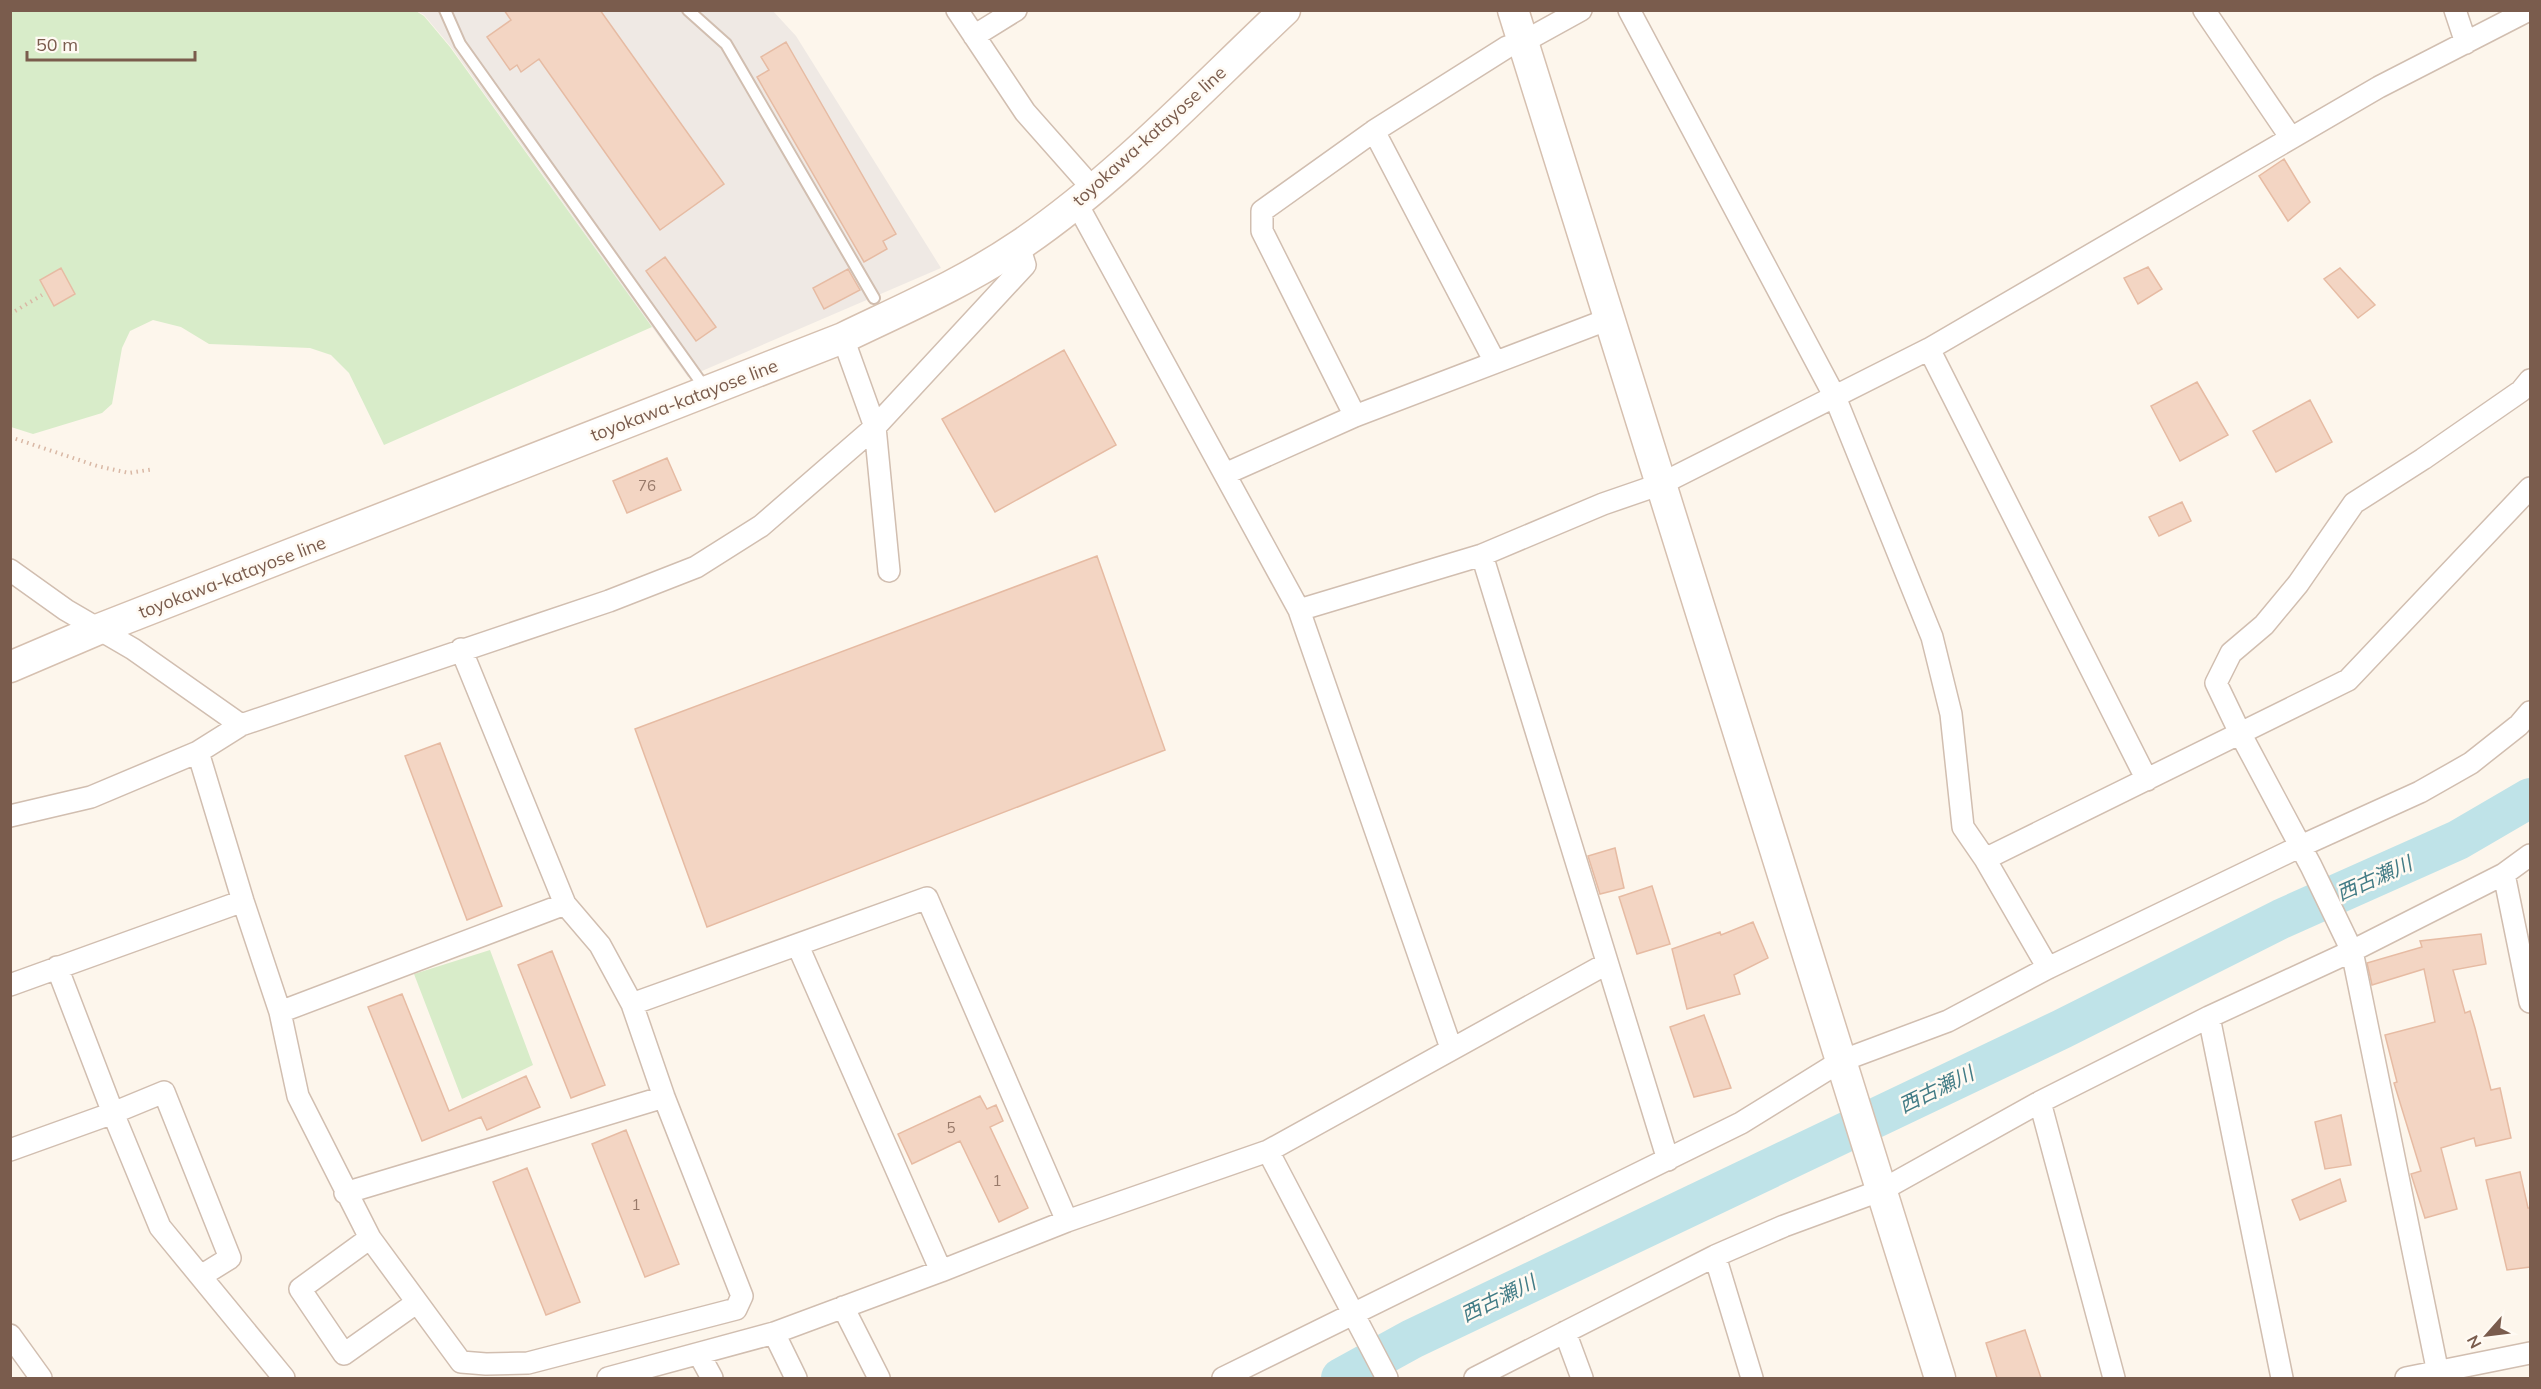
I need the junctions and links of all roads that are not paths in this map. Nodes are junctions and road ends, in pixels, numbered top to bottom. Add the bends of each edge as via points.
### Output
1 (445, 10) edge
2 (688, 10) edge
3 (957, 10) edge
4 (1016, 10) edge
5 (1285, 10) edge
6 (1513, 10) edge
7 (1581, 10) edge
8 (1629, 10) edge
9 (2204, 10) edge
10 (2455, 10) edge
11 (2529, 10) edge
12 (974, 36) junction
13 (1523, 42) junction
14 (2466, 43) junction
15 (1374, 131) junction
16 (2291, 138) junction
17 (1086, 197) junction
18 (1019, 246) junction
19 (874, 298) dead end
20 (1609, 319) junction
21 (843, 338) junction
22 (1929, 349) junction
23 (1495, 362) junction
24 (707, 391) junction
25 (2527, 391) edge
26 (1835, 397) junction
27 (1355, 416) junction
28 (875, 428) junction
29 (1225, 474) junction
30 (1661, 484) junction
31 (2530, 488) edge
32 (1482, 555) junction
33 (10, 570) edge
34 (889, 571) dead end
35 (1299, 610) junction
36 (99, 629) junction
37 (461, 649) junction
38 (10, 667) edge
39 (2530, 712) edge
40 (241, 725) junction
41 (2240, 733) junction
42 (198, 752) junction
43 (2147, 780) junction
44 (10, 816) edge
45 (2301, 846) junction
46 (2530, 855) edge
47 (1985, 859) junction
48 (2504, 874) junction
49 (243, 901) junction
50 (566, 904) junction
51 (798, 946) junction
52 (2352, 951) junction
53 (1606, 964) junction
54 (57, 967) junction
55 (2048, 968) junction
56 (10, 985) edge
57 (2530, 1002) edge
58 (632, 1004) junction
59 (280, 1012) junction
60 (2209, 1017) junction
61 (1451, 1048) junction
62 (1841, 1061) junction
63 (664, 1097) junction
64 (2040, 1102) junction
65 (113, 1113) junction
66 (10, 1150) edge
67 (1268, 1151) junction
68 (1668, 1160) junction
69 (1882, 1190) junction
70 (345, 1193) junction
71 (1067, 1221) junction
72 (370, 1238) junction
73 (1715, 1256) junction
74 (941, 1271) junction
75 (201, 1276) junction
76 (416, 1303) junction
77 (843, 1307) junction
78 (1352, 1314) junction
79 (1564, 1332) junction
80 (774, 1333) junction
81 (10, 1335) edge
82 (2530, 1353) edge
83 (699, 1354) junction
84 (2438, 1375) edge
85 (41, 1378) edge
86 (284, 1378) edge
87 (608, 1378) edge
88 (712, 1378) edge
89 (796, 1378) edge
90 (879, 1378) edge
91 (1223, 1378) edge
92 (1387, 1378) edge
93 (1475, 1378) edge
94 (1582, 1378) edge
95 (1752, 1378) edge
96 (1940, 1378) edge
97 (2114, 1378) edge
98 (2282, 1378) edge
99 (2406, 1378) edge

1 - 24 lane via 459,44
2 - 19 lane via 726,44
3 - 12 street
4 - 12 street
5 - 17 street, toyokawa-katayose line
6 - 13 street
7 - 13 street
8 - 26 street
9 - 16 street
10 - 14 street
11 - 14 street
12 - 17 street
13 - 15 street via 1507,47
13 - 20 street
14 - 16 street
15 - 23 street
15 - 27 street via 1262,211 1262,231
16 - 22 street
17 - 18 street, toyokawa-katayose line
17 - 29 street
18 - 21 street, toyokawa-katayose line via 955,285
18 - 28 street via 1025,265
20 - 23 street
20 - 30 street
21 - 24 street, toyokawa-katayose line
21 - 28 street
22 - 26 street
22 - 43 street
23 - 27 street
24 - 36 street, toyokawa-katayose line
25 - 41 street via 2354,503 2298,584 2264,625 2231,653 2216,683
26 - 30 street
26 - 47 street via 1932,637 1951,714 1963,827
27 - 29 street
28 - 34 street
28 - 37 street via 761,526 696,567
29 - 35 street
30 - 32 street
30 - 62 street
31 - 41 street via 2348,680
32 - 35 street
32 - 53 street
33 - 36 street
35 - 61 street
36 - 38 street, toyokawa-katayose line
36 - 40 street
37 - 40 street
37 - 50 street
39 - 45 street via 2471,763 2420,792
40 - 42 street
41 - 43 street
41 - 45 street
42 - 44 street via 91,797
42 - 49 street
43 - 47 street
45 - 52 street
45 - 55 street
46 - 48 street
47 - 55 street
48 - 52 street
48 - 57 street
49 - 54 street
49 - 59 street
50 - 58 street via 600,945
50 - 59 street
51 - 58 street
51 - 71 street via 927,898
51 - 74 street
52 - 60 street
52 - 84 street
53 - 61 street
53 - 68 street
54 - 56 street
54 - 65 street
55 - 62 street via 1948,1022
58 - 63 street
59 - 70 street via 298,1096
60 - 64 street
60 - 98 street
61 - 67 street
62 - 68 street via 1741,1123
62 - 69 street
63 - 70 street
63 - 76 street via 742,1296 736,1309 528,1363 486,1364 461,1362
64 - 69 street
64 - 97 street
65 - 66 street
65 - 75 street via 160,1227
65 - 75 street via 164,1092 230,1258
67 - 71 street
67 - 78 street
68 - 78 street
69 - 73 street
69 - 96 street
70 - 72 street
71 - 74 street
72 - 76 street
72 - 76 street via 300,1289 344,1354
73 - 79 street
73 - 95 street
74 - 77 street
75 - 86 street
77 - 80 street
77 - 90 street
78 - 91 street
78 - 92 street
79 - 93 street
79 - 94 street
80 - 83 street
80 - 89 street
81 - 85 street
82 - 84 street
83 - 87 street
83 - 88 street
84 - 99 street

